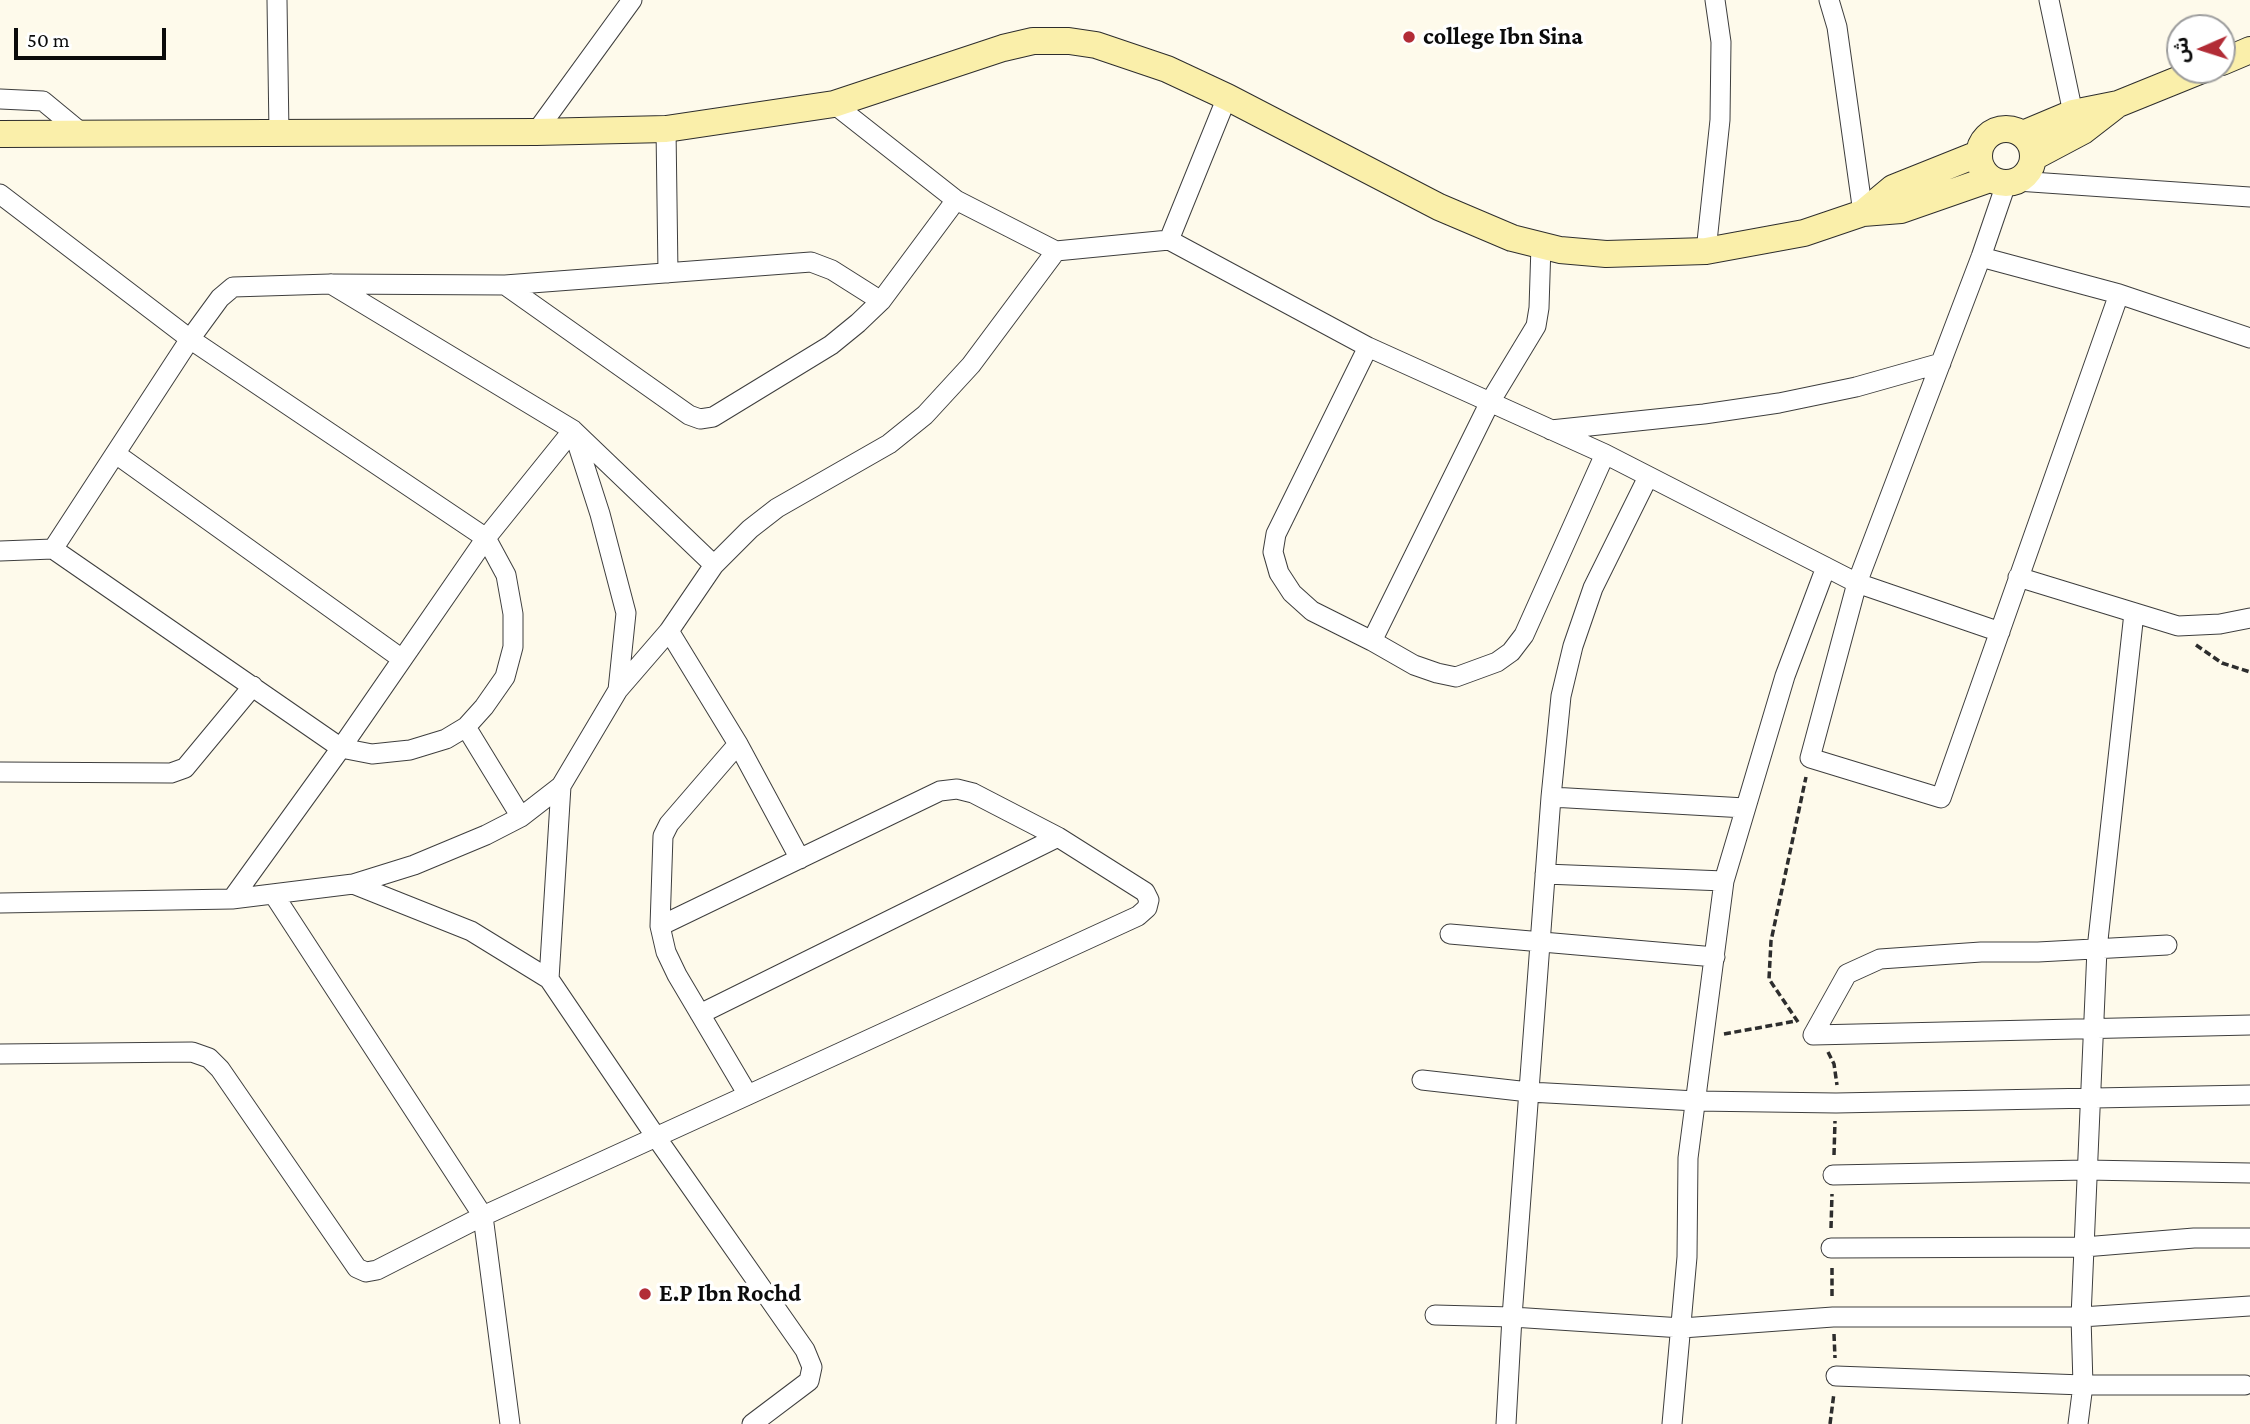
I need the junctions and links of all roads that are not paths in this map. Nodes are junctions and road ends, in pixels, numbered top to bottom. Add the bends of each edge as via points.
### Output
1 (277, 0) edge
2 (632, 0) edge
3 (1716, 0) edge
4 (1829, 0) edge
5 (2049, 0) edge
6 (2167, 84) edge
7 (1227, 97) junction
8 (0, 99) edge
9 (834, 104) junction
10 (2118, 104) junction
11 (2073, 113) junction
12 (666, 129) junction
13 (536, 132) junction
14 (279, 133) junction
15 (0, 134) edge
16 (83, 134) junction
17 (2028, 145) junction
18 (1978, 154) junction
19 (2004, 181) junction
20 (0, 194) edge
21 (2250, 197) edge
22 (956, 200) junction
23 (1863, 213) junction
24 (1169, 240) junction
25 (1541, 245) junction
26 (1056, 251) junction
27 (1706, 251) junction
28 (1981, 257) junction
29 (668, 273) junction
30 (330, 284) junction
31 (505, 285) junction
32 (2119, 295) junction
33 (881, 301) junction
34 (2250, 338) edge
35 (190, 339) junction
36 (1368, 347) junction
37 (1941, 363) junction
38 (1490, 402) junction
39 (573, 430) junction
40 (1549, 430) junction
41 (117, 454) junction
42 (1605, 454) junction
43 (1648, 477) junction
44 (486, 538) junction
45 (53, 549) junction
46 (0, 551) edge
47 (714, 565) junction
48 (1826, 567) junction
49 (2018, 578) junction
50 (1857, 583) junction
51 (2134, 613) junction
52 (2250, 618) edge
53 (669, 631) junction
54 (2000, 632) junction
55 (1372, 640) junction
56 (402, 659) junction
57 (253, 686) junction
58 (618, 690) junction
59 (467, 727) junction
60 (738, 744) junction
61 (341, 748) junction
62 (0, 772) edge
63 (561, 786) junction
64 (1551, 797) junction
65 (1745, 807) junction
66 (521, 817) junction
67 (1058, 837) junction
68 (800, 859) junction
69 (1545, 874) junction
70 (1724, 881) junction
71 (353, 884) junction
72 (274, 895) junction
73 (232, 899) junction
74 (0, 904) edge
75 (660, 926) junction
76 (1450, 934) dead end
77 (1540, 943) junction
78 (2167, 945) dead end
79 (2097, 948) junction
80 (1715, 957) junction
81 (549, 979) junction
82 (700, 1014) junction
83 (2250, 1025) edge
84 (2094, 1028) junction
85 (0, 1054) edge
86 (1422, 1080) dead end
87 (1529, 1092) junction
88 (748, 1095) junction
89 (2250, 1096) edge
90 (2090, 1099) junction
91 (1696, 1101) junction
92 (656, 1137) junction
93 (2086, 1171) junction
94 (2250, 1173) edge
95 (1833, 1175) dead end
96 (483, 1216) junction
97 (2250, 1238) edge
98 (2084, 1247) junction
99 (1832, 1248) dead end
100 (2250, 1306) edge
101 (1435, 1315) dead end
102 (1512, 1317) junction
103 (2081, 1317) junction
104 (1682, 1328) junction
105 (1836, 1376) dead end
106 (2083, 1385) junction
107 (2245, 1385) dead end
108 (510, 1424) edge
109 (752, 1424) edge
110 (1506, 1424) edge
111 (1672, 1424) edge
112 (2078, 1424) edge

1 - 14 street
2 - 13 street
3 - 27 street via 1721,42 1720,120
4 - 23 street via 1837,27
5 - 11 street
6 - 10 main road
7 - 9 main road via 1167,69 1096,45 1033,41
7 - 24 street
7 - 25 main road via 1438,207
8 - 16 street via 43,101
9 - 12 main road
9 - 22 street
10 - 11 main road
10 - 17 main road via 2083,131
11 - 17 main road
12 - 13 main road
12 - 29 street
13 - 14 main road
14 - 16 main road
15 - 16 main road
17 - 18 main road via 2014,129 1994,130
17 - 19 main road via 2031,167 2025,176
18 - 19 main road via 1981,168
18 - 23 main road via 1893,188
19 - 21 street
19 - 23 main road via 1901,210
19 - 28 street
20 - 35 street
22 - 26 street
22 - 33 street
23 - 27 main road via 1804,233
24 - 26 street
24 - 36 street
25 - 27 main road via 1606,254
25 - 38 street via 1536,326
26 - 47 street via 971,365 925,415 889,444 777,508
28 - 32 street
28 - 37 street
29 - 31 street
29 - 33 street via 811,262
30 - 31 street
30 - 35 street via 233,287
30 - 39 street
31 - 33 street via 700,419 713,417 831,345
32 - 34 street
32 - 49 street
35 - 41 street
35 - 44 street
36 - 38 street
36 - 55 street via 1276,534 1273,552 1292,593 1312,611
37 - 40 street via 1779,403
37 - 50 street
38 - 40 street
38 - 55 street
39 - 44 street
39 - 47 street
39 - 58 street via 626,613
40 - 42 street
41 - 45 street
41 - 56 street
42 - 43 street
42 - 55 street via 1524,635 1511,652 1456,677 1415,665
43 - 48 street
43 - 64 street via 1593,588 1573,646 1561,696
44 - 56 street
44 - 59 street via 506,575 513,647 505,677
45 - 46 street
45 - 57 street
47 - 53 street
48 - 50 street
48 - 65 street via 1785,676
49 - 51 street
49 - 54 street
50 - 54 street
50 - 54 street via 1810,758 1941,797
51 - 52 street via 2178,626
51 - 79 street
53 - 58 street
53 - 60 street
56 - 61 street
57 - 61 street
57 - 62 street via 186,768 171,773
58 - 63 street
59 - 61 street via 410,750 372,754
59 - 66 street
60 - 68 street
60 - 75 street via 663,836
61 - 73 street
63 - 66 street
63 - 81 street
64 - 65 street
64 - 69 street
65 - 70 street
66 - 71 street via 415,865
67 - 68 street via 974,793 957,789 940,792
67 - 82 street
67 - 88 street via 1146,892 1147,908
68 - 75 street
69 - 70 street
69 - 77 street
70 - 80 street
71 - 72 street
71 - 81 street via 471,931
72 - 73 street
72 - 96 street
73 - 74 street
75 - 82 street via 666,952
76 - 77 street
77 - 80 street
77 - 87 street
78 - 79 street
79 - 84 street
79 - 84 street via 1880,959 1847,974 1813,1035
80 - 91 street
81 - 92 street
82 - 88 street
83 - 84 street
84 - 90 street
85 - 96 street via 192,1052 209,1058 357,1268 366,1272
86 - 87 street
87 - 91 street
87 - 102 street
88 - 92 street
89 - 90 street
90 - 91 street
90 - 93 street
91 - 104 street via 1688,1158
92 - 96 street
92 - 109 street via 805,1350 812,1367 809,1381
93 - 94 street
93 - 95 street
93 - 98 street
96 - 108 street
97 - 98 street
98 - 99 street
98 - 103 street
100 - 103 street
101 - 102 street
102 - 104 street
102 - 110 street
103 - 104 street via 1833,1317
103 - 106 street
104 - 111 street
105 - 106 street
106 - 107 street
106 - 112 street

